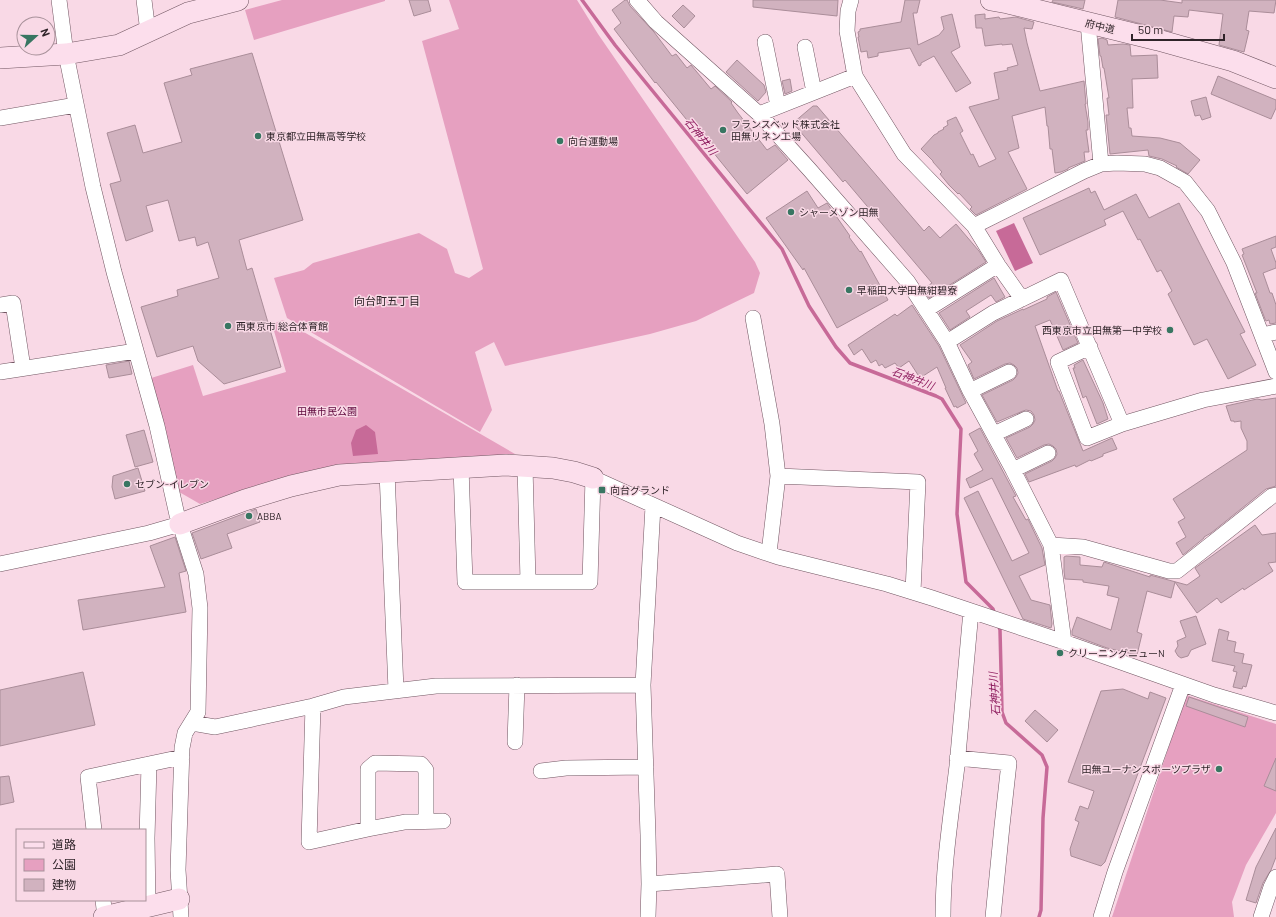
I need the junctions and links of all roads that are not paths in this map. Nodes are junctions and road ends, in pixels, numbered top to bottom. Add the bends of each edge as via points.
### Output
1 (59, 0) edge
2 (144, 0) edge
3 (637, 0) edge
4 (851, 0) edge
5 (991, 0) edge
6 (226, 2) edge
7 (1020, 3) edge
8 (1088, 23) junction
9 (148, 32) junction
10 (765, 42) dead end
11 (805, 47) dead end
12 (66, 54) junction
13 (0, 58) edge
14 (855, 76) junction
15 (1276, 78) edge
16 (814, 92) junction
17 (76, 105) junction
18 (778, 106) junction
19 (759, 114) junction
20 (0, 118) edge
21 (1101, 164) junction
22 (974, 226) junction
23 (998, 265) junction
24 (1022, 299) junction
25 (0, 305) edge
26 (926, 310) junction
27 (753, 318) dead end
28 (1269, 334) edge
29 (948, 342) junction
30 (1090, 347) junction
31 (136, 351) junction
32 (23, 368) junction
33 (0, 372) edge
34 (1008, 372) dead end
35 (1276, 372) edge
36 (1276, 386) edge
37 (970, 390) junction
38 (1026, 419) dead end
39 (1122, 424) junction
40 (994, 434) junction
41 (1048, 452) dead end
42 (525, 466) junction
43 (461, 468) junction
44 (1013, 470) junction
45 (387, 472) junction
46 (778, 476) junction
47 (593, 478) junction
48 (1276, 495) edge
49 (653, 506) junction
50 (180, 524) junction
51 (1051, 546) junction
52 (769, 553) junction
53 (0, 564) edge
54 (528, 581) junction
55 (913, 592) junction
56 (971, 611) junction
57 (1064, 642) junction
58 (517, 685) junction
59 (643, 685) junction
60 (396, 690) junction
61 (1181, 690) dead end
62 (313, 706) junction
63 (1276, 713) edge
64 (192, 723) junction
65 (515, 742) dead end
66 (182, 757) junction
67 (958, 758) junction
68 (148, 764) junction
69 (646, 767) junction
70 (541, 771) dead end
71 (443, 821) dead end
72 (426, 822) junction
73 (94, 829) edge
74 (368, 829) junction
75 (1276, 877) edge
76 (649, 884) junction
77 (103, 901) edge
78 (148, 907) junction
79 (180, 908) edge
80 (104, 917) edge
81 (648, 917) edge
82 (780, 917) edge
83 (943, 917) edge
84 (993, 917) edge
85 (1101, 917) edge
86 (1261, 917) edge

1 - 12 street
2 - 9 street
3 - 19 street via 656,22
4 - 14 street via 847,31
5 - 7 street, 府中道
6 - 9 street via 188,13
7 - 8 street, 府中道
8 - 15 street, 府中道 via 1233,61
8 - 21 street
9 - 12 street via 119,45
10 - 18 street
11 - 16 street
12 - 13 street
12 - 17 street
14 - 16 street
14 - 22 street via 904,154
16 - 18 street
17 - 20 street
17 - 31 street via 93,187
18 - 19 street
19 - 26 street via 908,282
21 - 22 street
21 - 28 street via 1145,164 1160,168 1185,182 1208,211
22 - 23 street
23 - 24 street
23 - 26 street
24 - 29 street via 993,313
24 - 30 street via 1061,280
25 - 32 street via 12,303
26 - 29 street
27 - 46 street via 772,424
28 - 35 street
29 - 37 street
30 - 39 street
30 - 39 street via 1058,362 1087,438
31 - 32 street
31 - 50 street
32 - 33 street
34 - 37 street
36 - 39 street via 1203,400
37 - 40 street
38 - 40 street
40 - 44 street
41 - 44 street
42 - 43 street
42 - 47 street via 574,472
42 - 54 street
43 - 45 street
43 - 54 street via 465,582
44 - 51 street
45 - 50 street via 330,476 245,500
45 - 60 street
46 - 52 street
46 - 55 street via 918,482
47 - 49 street
47 - 54 street via 590,582
48 - 51 street via 1177,571 1083,547
49 - 52 street via 737,543
49 - 59 street
50 - 53 street via 149,533
50 - 64 street via 196,574 200,608 198,712
51 - 57 street
52 - 55 street
55 - 56 street
56 - 57 street
56 - 67 street
57 - 63 street via 1214,695
58 - 59 street
58 - 60 street via 436,686
58 - 65 street
59 - 69 street
60 - 62 street via 344,697
61 - 85 street
62 - 64 street via 216,727
62 - 74 street via 309,842
64 - 66 street via 185,733
66 - 68 street
66 - 79 street via 178,870
67 - 83 street
67 - 84 street via 1009,763
68 - 73 street via 88,777
68 - 78 street
69 - 70 street via 566,768
69 - 76 street
71 - 72 street
72 - 74 street via 405,822
72 - 74 street via 426,770 421,764 376,763 368,769
75 - 86 street
76 - 81 street
76 - 82 street via 777,874
77 - 80 street
78 - 79 street
78 - 80 street

